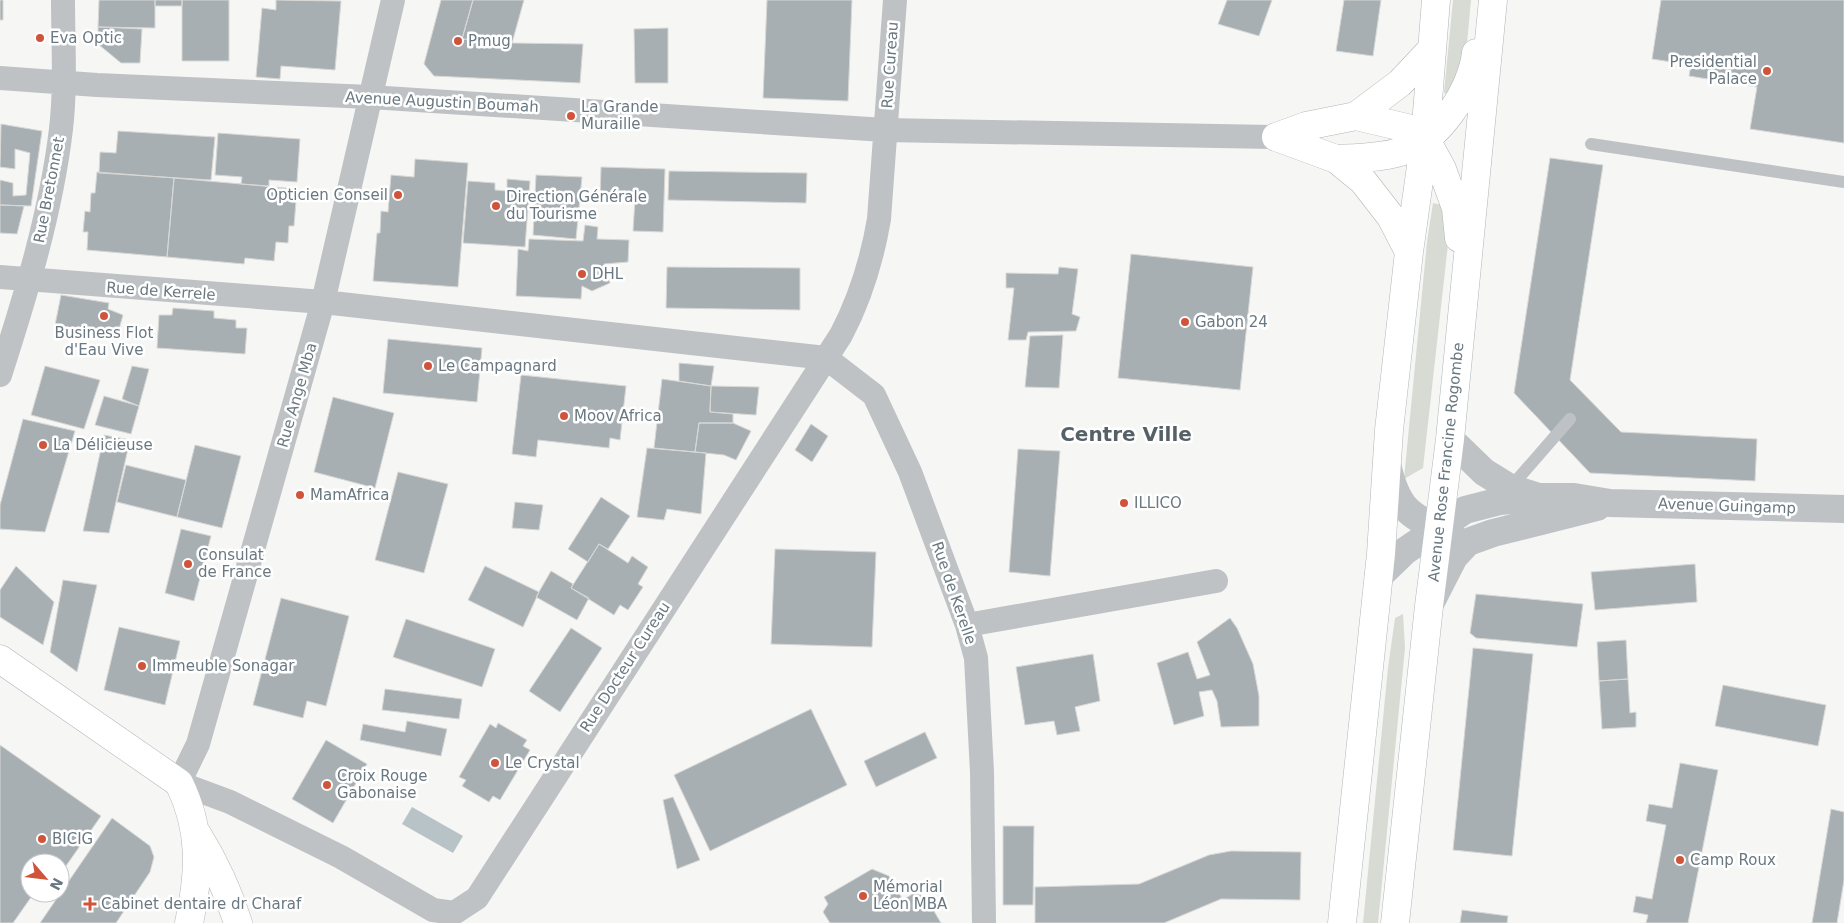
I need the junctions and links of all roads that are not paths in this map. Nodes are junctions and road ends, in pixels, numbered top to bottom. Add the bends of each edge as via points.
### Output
1 (64, 0) edge
2 (393, 0) edge
3 (895, 0) edge
4 (1436, 0) edge
5 (1484, 0) edge
6 (1492, 0) edge
7 (1431, 50) junction
8 (0, 78) edge
9 (64, 83) junction
10 (370, 98) junction
11 (1356, 116) junction
12 (885, 130) junction
13 (1276, 137) junction
14 (1425, 138) junction
15 (1591, 144) dead end
16 (1336, 159) junction
17 (1844, 182) edge
18 (1409, 252) junction
19 (0, 277) edge
20 (30, 281) junction
21 (323, 302) junction
22 (826, 358) junction
23 (0, 375) edge
24 (1455, 383) junction
25 (1570, 419) dead end
26 (1450, 439) junction
27 (1386, 462) junction
28 (1610, 503) junction
29 (1844, 509) edge
30 (1489, 515) junction
31 (1439, 529) junction
32 (1378, 577) junction
33 (1216, 581) dead end
34 (1429, 606) junction
35 (968, 624) junction
36 (0, 659) edge
37 (178, 783) junction
38 (197, 833) junction
39 (189, 923) edge
40 (238, 923) edge
41 (984, 923) edge
42 (1342, 923) edge
43 (1395, 923) edge

1 - 9 street, Rue Bretonnet
2 - 10 street, Rue Ange Mba
3 - 12 street, Rue Cureau
4 - 7 main road
5 - 14 main road via 1474,68 1460,100 1446,119
6 - 24 main road, Avenue Rose Francine Rogombe
7 - 11 main road via 1400,83
7 - 14 main road
8 - 9 street, Avenue Augustin Boumah
9 - 10 street, Avenue Augustin Boumah
9 - 20 street, Rue Bretonnet via 59,143
10 - 12 street, Avenue Augustin Boumah
10 - 21 street, Rue Ange Mba
11 - 13 main road via 1306,126
11 - 14 main road via 1407,128
12 - 13 street, Avenue Augustin Boumah
12 - 22 street, Rue Docteur Cureau via 884,180 873,254 857,304
13 - 16 main road
14 - 16 main road via 1402,152 1370,158
14 - 18 main road
14 - 24 main road via 1442,169 1456,208 1459,238 1449,370
15 - 17 lane
16 - 18 main road via 1363,181 1391,217
18 - 27 main road
19 - 20 street, Rue de Kerrele
20 - 21 street, Rue de Kerrele
20 - 23 street, Rue Bretonnet
21 - 22 street, Rue de Kerrele
21 - 37 street, Rue Ange Mba via 198,744
22 - 35 street, Rue de Kerelle via 874,395 910,472
22 - 37 street, Rue Docteur Cureau via 477,898 454,914 433,910 324,849 230,802
24 - 26 main road, Avenue Rose Francine Rogombe
25 - 30 lane
26 - 30 street via 1484,472
26 - 31 main road, Avenue Rose Francine Rogombe
27 - 31 street via 1393,490 1404,506 1418,519
27 - 32 main road
28 - 29 street, Avenue Guingamp
28 - 30 street via 1574,497 1539,497
28 - 30 street via 1493,533
30 - 31 street
30 - 31 street via 1465,510
30 - 34 street via 1454,557
31 - 32 street via 1405,552
31 - 34 main road, Avenue Rose Francine Rogombe
32 - 42 main road
33 - 35 street
34 - 43 main road, Avenue Rose Francine Rogombe
35 - 41 street, Rue de Kerelle via 976,658 982,772
36 - 37 main road
37 - 38 main road via 190,806
38 - 39 main road via 198,866
38 - 40 main road via 217,866

